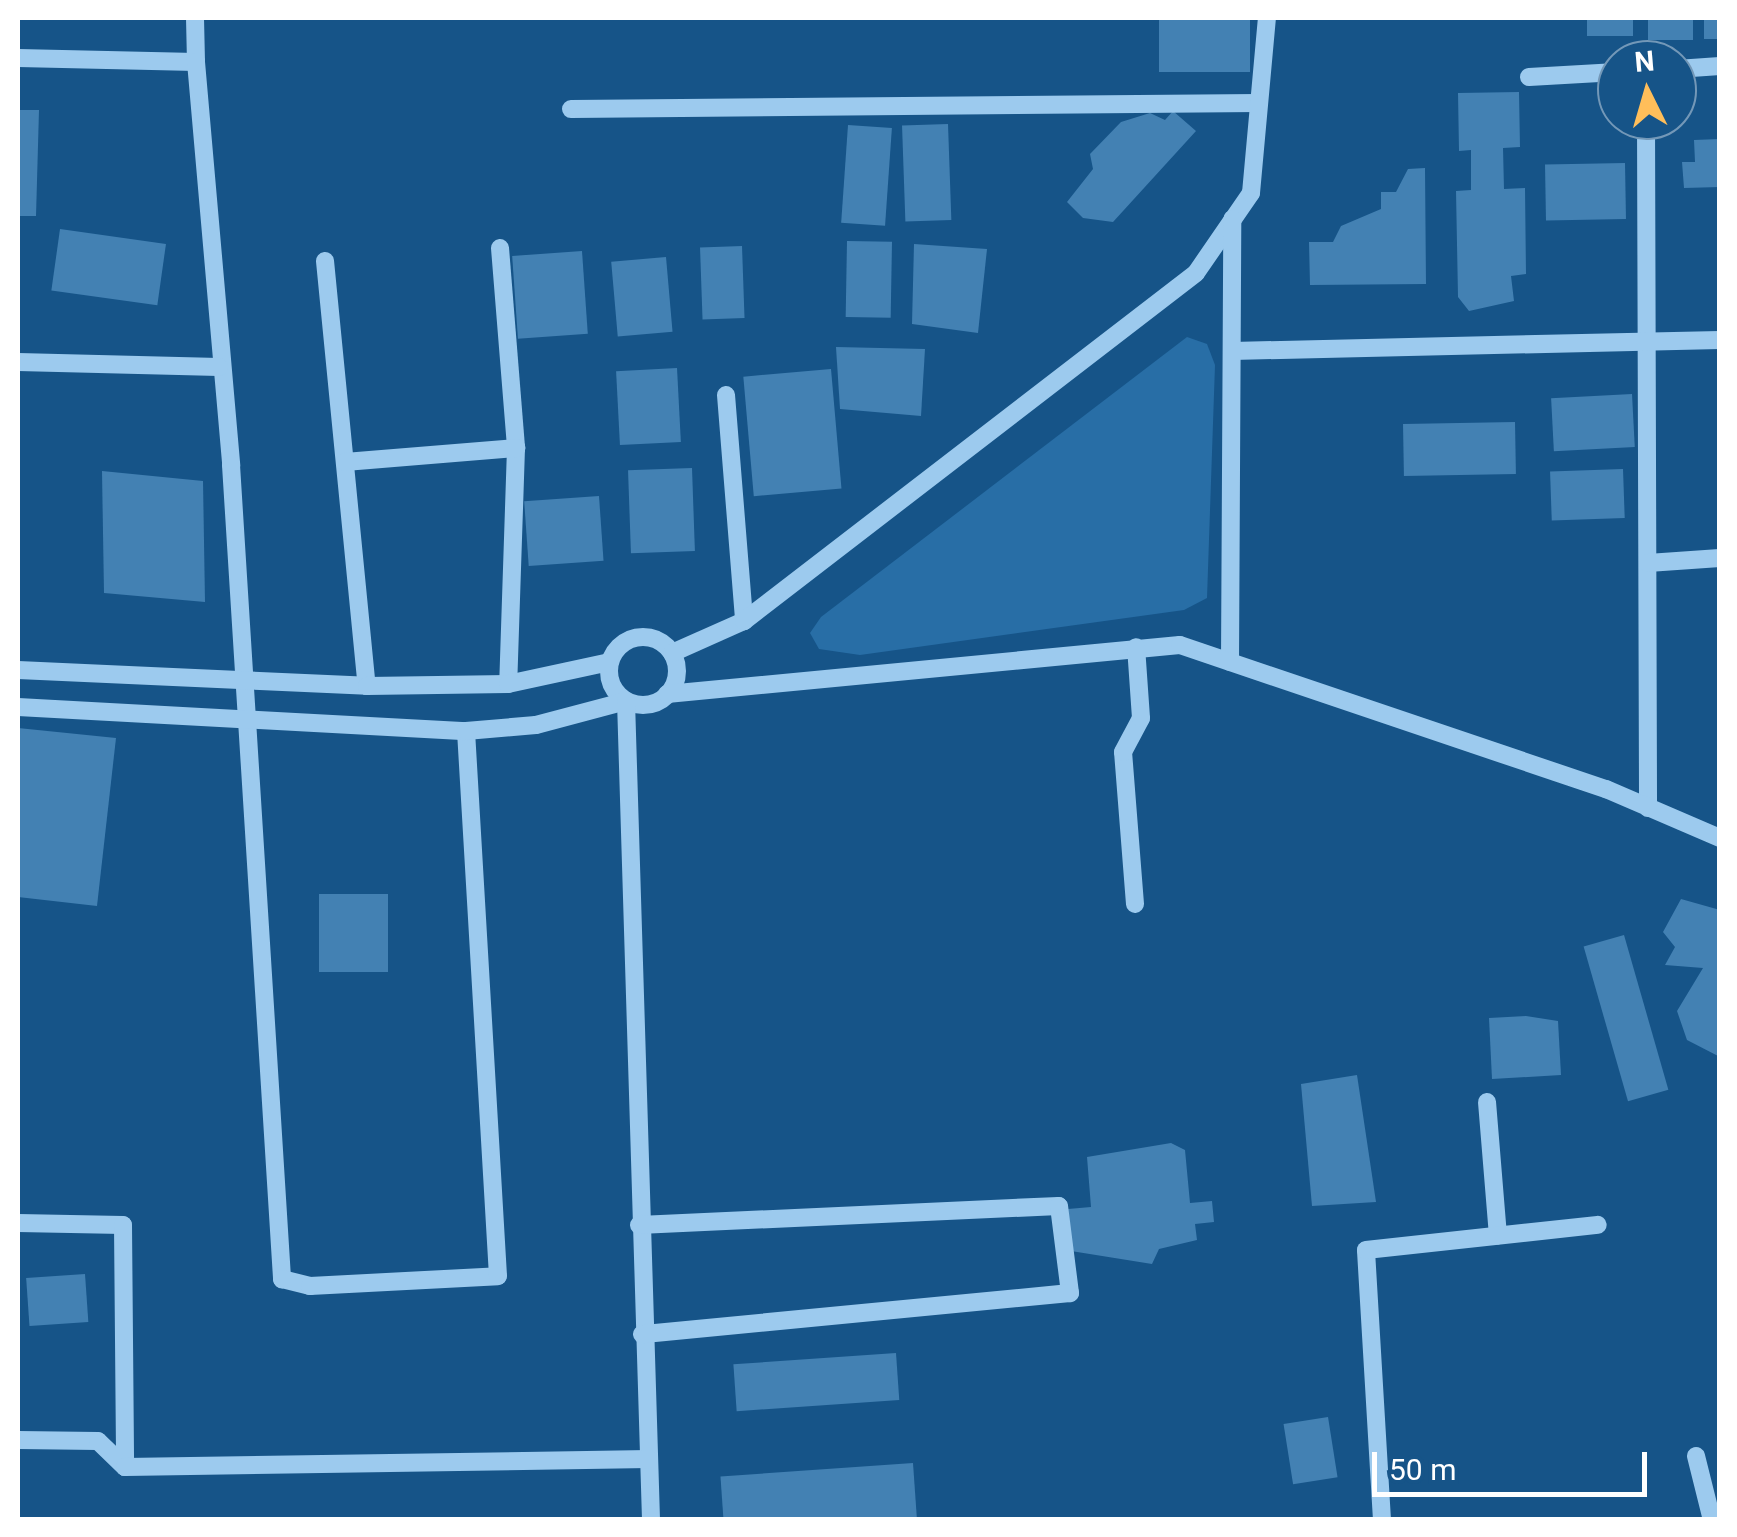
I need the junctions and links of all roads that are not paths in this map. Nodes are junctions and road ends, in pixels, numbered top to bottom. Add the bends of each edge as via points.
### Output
1 (195, 18) edge
2 (1267, 18) edge
3 (18, 58) edge
4 (196, 62) junction
5 (1597, 73) edge
6 (1529, 78) dead end
7 (1259, 103) junction
8 (571, 109) dead end
9 (1646, 140) edge
10 (1232, 219) junction
11 (500, 248) dead end
12 (326, 261) dead end
13 (1720, 340) edge
14 (1647, 342) junction
15 (1232, 351) junction
16 (18, 362) edge
17 (219, 367) junction
18 (726, 396) dead end
19 (516, 448) junction
20 (345, 462) junction
21 (1720, 558) edge
22 (1648, 563) junction
23 (744, 621) junction
24 (1136, 647) junction
25 (672, 653) junction
26 (610, 662) junction
27 (1230, 662) junction
28 (18, 670) edge
29 (242, 683) junction
30 (508, 684) junction
31 (367, 686) junction
32 (667, 694) junction
33 (626, 701) junction
34 (18, 707) edge
35 (244, 726) junction
36 (466, 731) junction
37 (1648, 808) junction
38 (1720, 838) edge
39 (1135, 904) dead end
40 (1487, 1102) dead end
41 (18, 1223) edge
42 (1598, 1225) dead end
43 (639, 1226) junction
44 (1498, 1236) junction
45 (642, 1334) junction
46 (18, 1440) edge
47 (1696, 1456) dead end
48 (649, 1459) junction
49 (125, 1468) junction
50 (651, 1520) edge
51 (1382, 1520) edge
52 (1712, 1520) edge

1 - 4 street
2 - 7 street
3 - 4 street
4 - 17 street
5 - 6 street
7 - 8 street
7 - 10 street via 1251,193
9 - 14 street
10 - 15 street
10 - 23 street via 1196,273
11 - 19 street
12 - 20 street
13 - 14 street
14 - 15 street
14 - 22 street
15 - 27 street
16 - 17 street
17 - 29 street
18 - 23 street
19 - 20 street
19 - 30 street
20 - 31 street
21 - 22 street
22 - 37 street
23 - 25 street
24 - 27 street via 1180,645
24 - 32 street
24 - 39 street via 1140,718 1123,752
25 - 26 street via 632,638
25 - 32 street via 677,674
26 - 30 street
26 - 33 street via 611,684
27 - 37 street
28 - 29 street
29 - 31 street
29 - 35 street
30 - 31 street
32 - 33 street
33 - 36 street via 536,725
33 - 43 street
34 - 35 street
35 - 36 street
35 - 36 street via 282,1279 310,1286 498,1276
37 - 38 street
40 - 44 street
41 - 49 street via 122,1225
42 - 44 street
43 - 45 street
43 - 45 street via 1059,1206 1070,1293
44 - 51 street via 1366,1250
45 - 48 street
46 - 49 street via 98,1441
47 - 52 street
48 - 49 street
48 - 50 street

